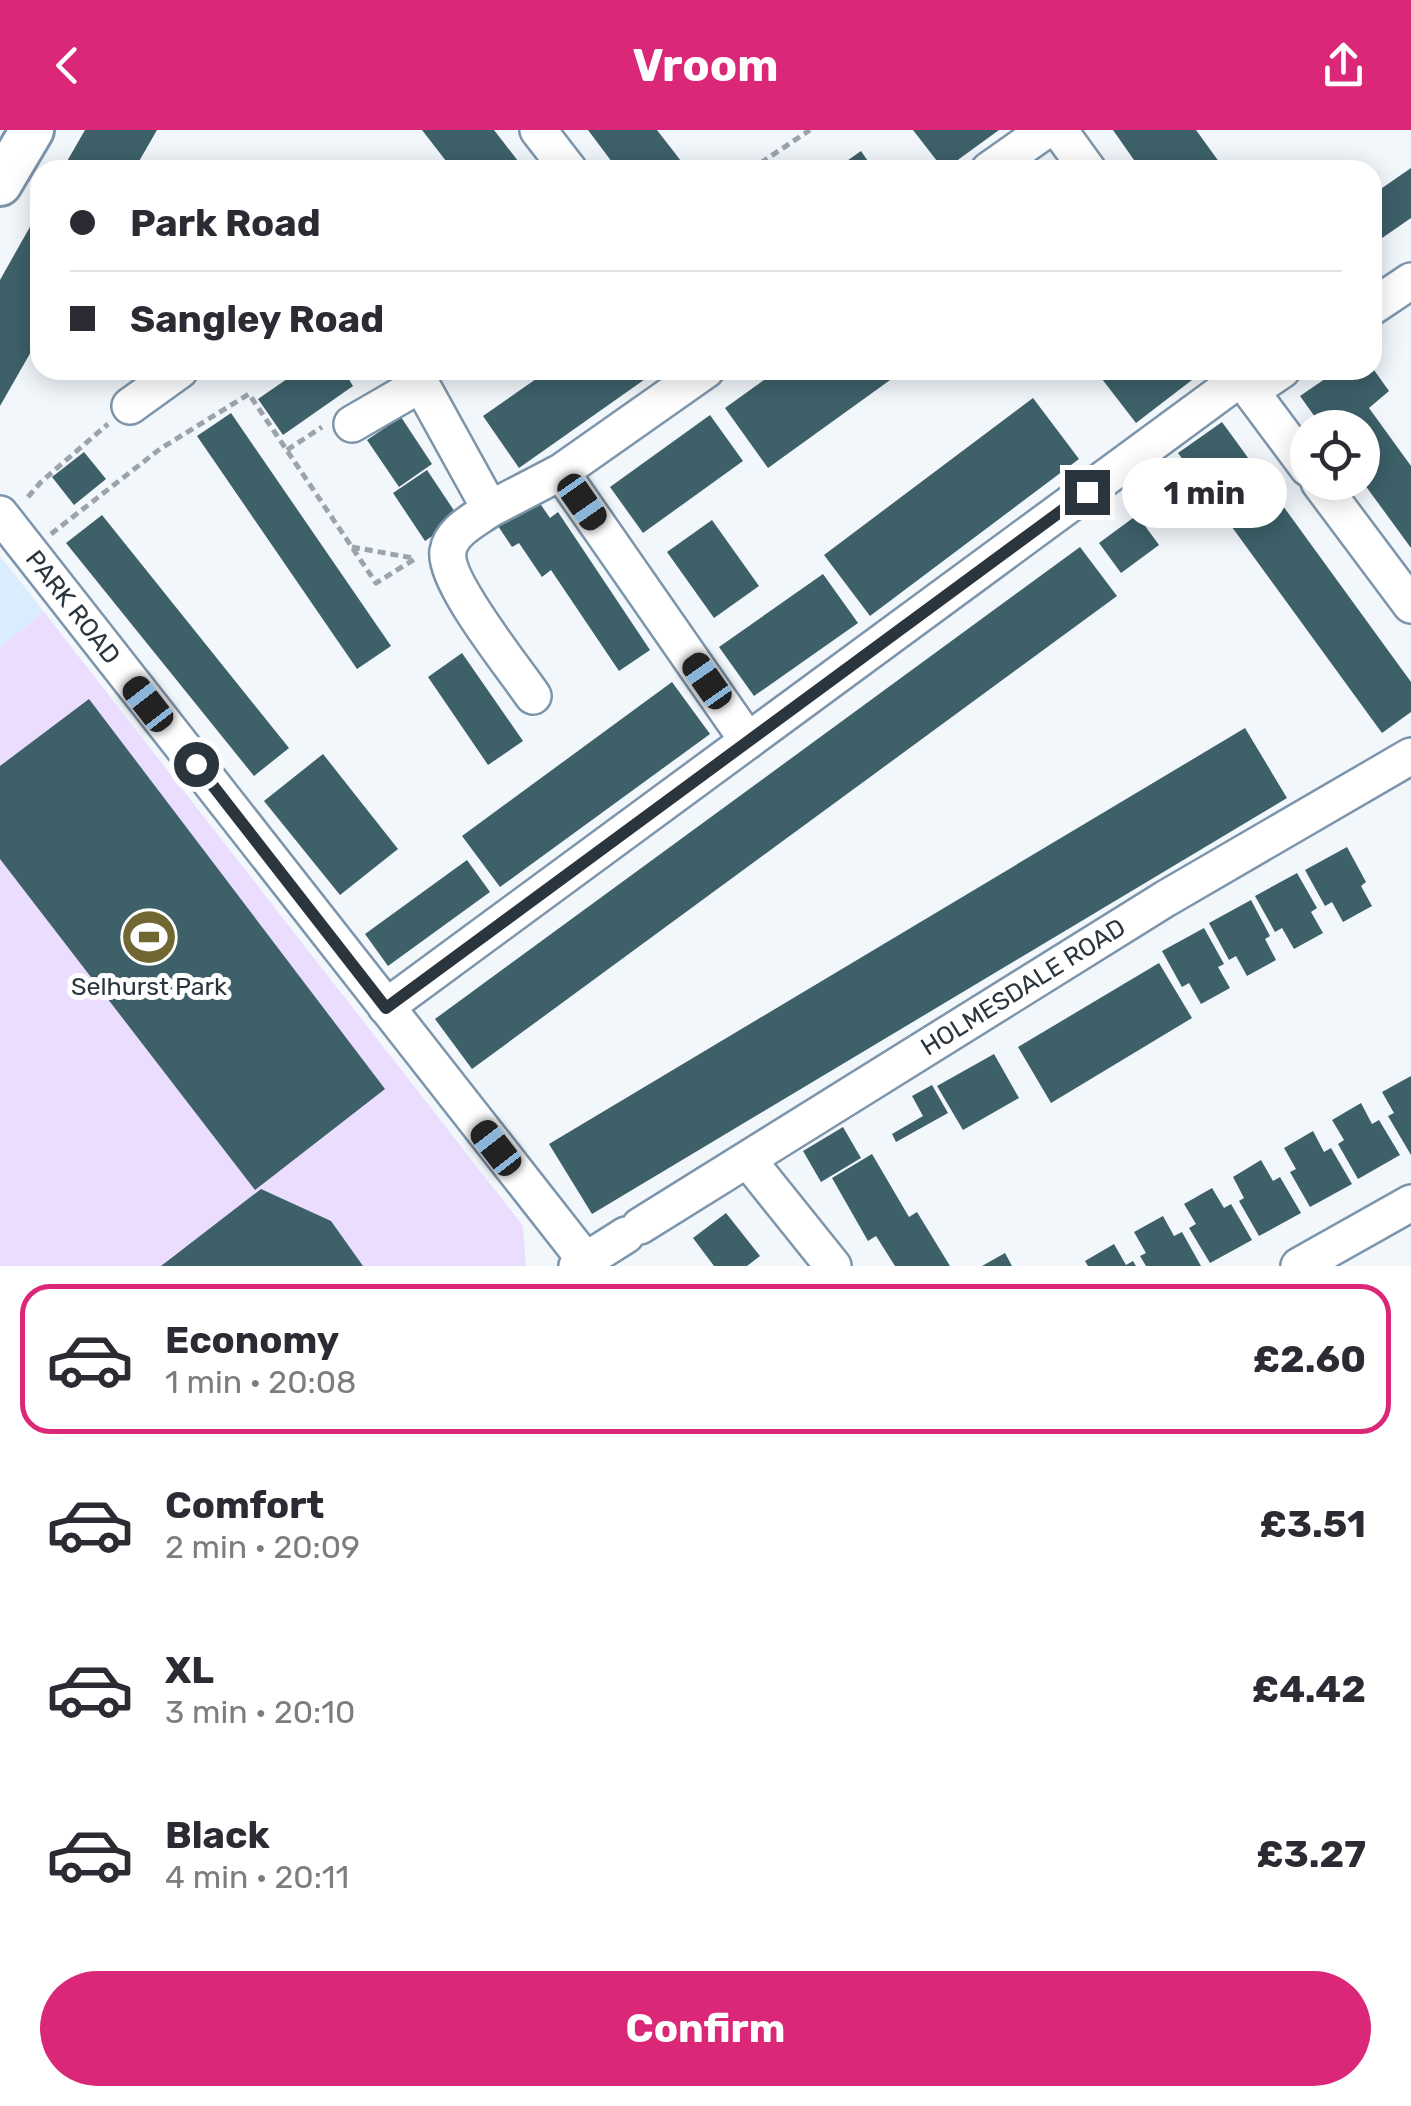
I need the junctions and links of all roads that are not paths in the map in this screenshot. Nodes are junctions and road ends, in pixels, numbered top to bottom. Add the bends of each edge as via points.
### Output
1 (32, 130) edge
2 (538, 130) edge
3 (1046, 130) edge
4 (1059, 130) edge
5 (561, 160) edge
6 (1003, 160) edge
7 (1081, 160) edge
8 (0, 184) edge
9 (1411, 281) edge
10 (1382, 300) edge
11 (166, 380) edge
12 (411, 380) edge
13 (417, 380) edge
14 (692, 380) edge
15 (1242, 380) edge
16 (130, 406) road end
17 (352, 424) dead end
18 (1290, 444) edge
19 (561, 472) junction
20 (1332, 500) edge
21 (490, 509) junction
22 (3, 518) edge
23 (1411, 605) edge
24 (533, 696) dead end
25 (748, 741) junction
26 (1411, 756) edge
27 (386, 1008) junction
28 (748, 1160) junction
29 (1411, 1202) edge
30 (584, 1264) edge
31 (833, 1266) edge
32 (1298, 1266) edge

1 - 8 main road
2 - 5 street
3 - 6 street
4 - 7 street
9 - 10 street
11 - 16 street
12 - 17 street
13 - 21 street
14 - 19 street
15 - 18 street
15 - 25 street
19 - 21 street
19 - 25 street
20 - 23 street
21 - 24 street via 458,532 448,565
22 - 27 street, PARK ROAD
25 - 27 street
26 - 28 street, HOLMESDALE ROAD via 1165,899
27 - 30 street, PARK ROAD
28 - 30 street, HOLMESDALE ROAD
28 - 31 street
29 - 32 street

